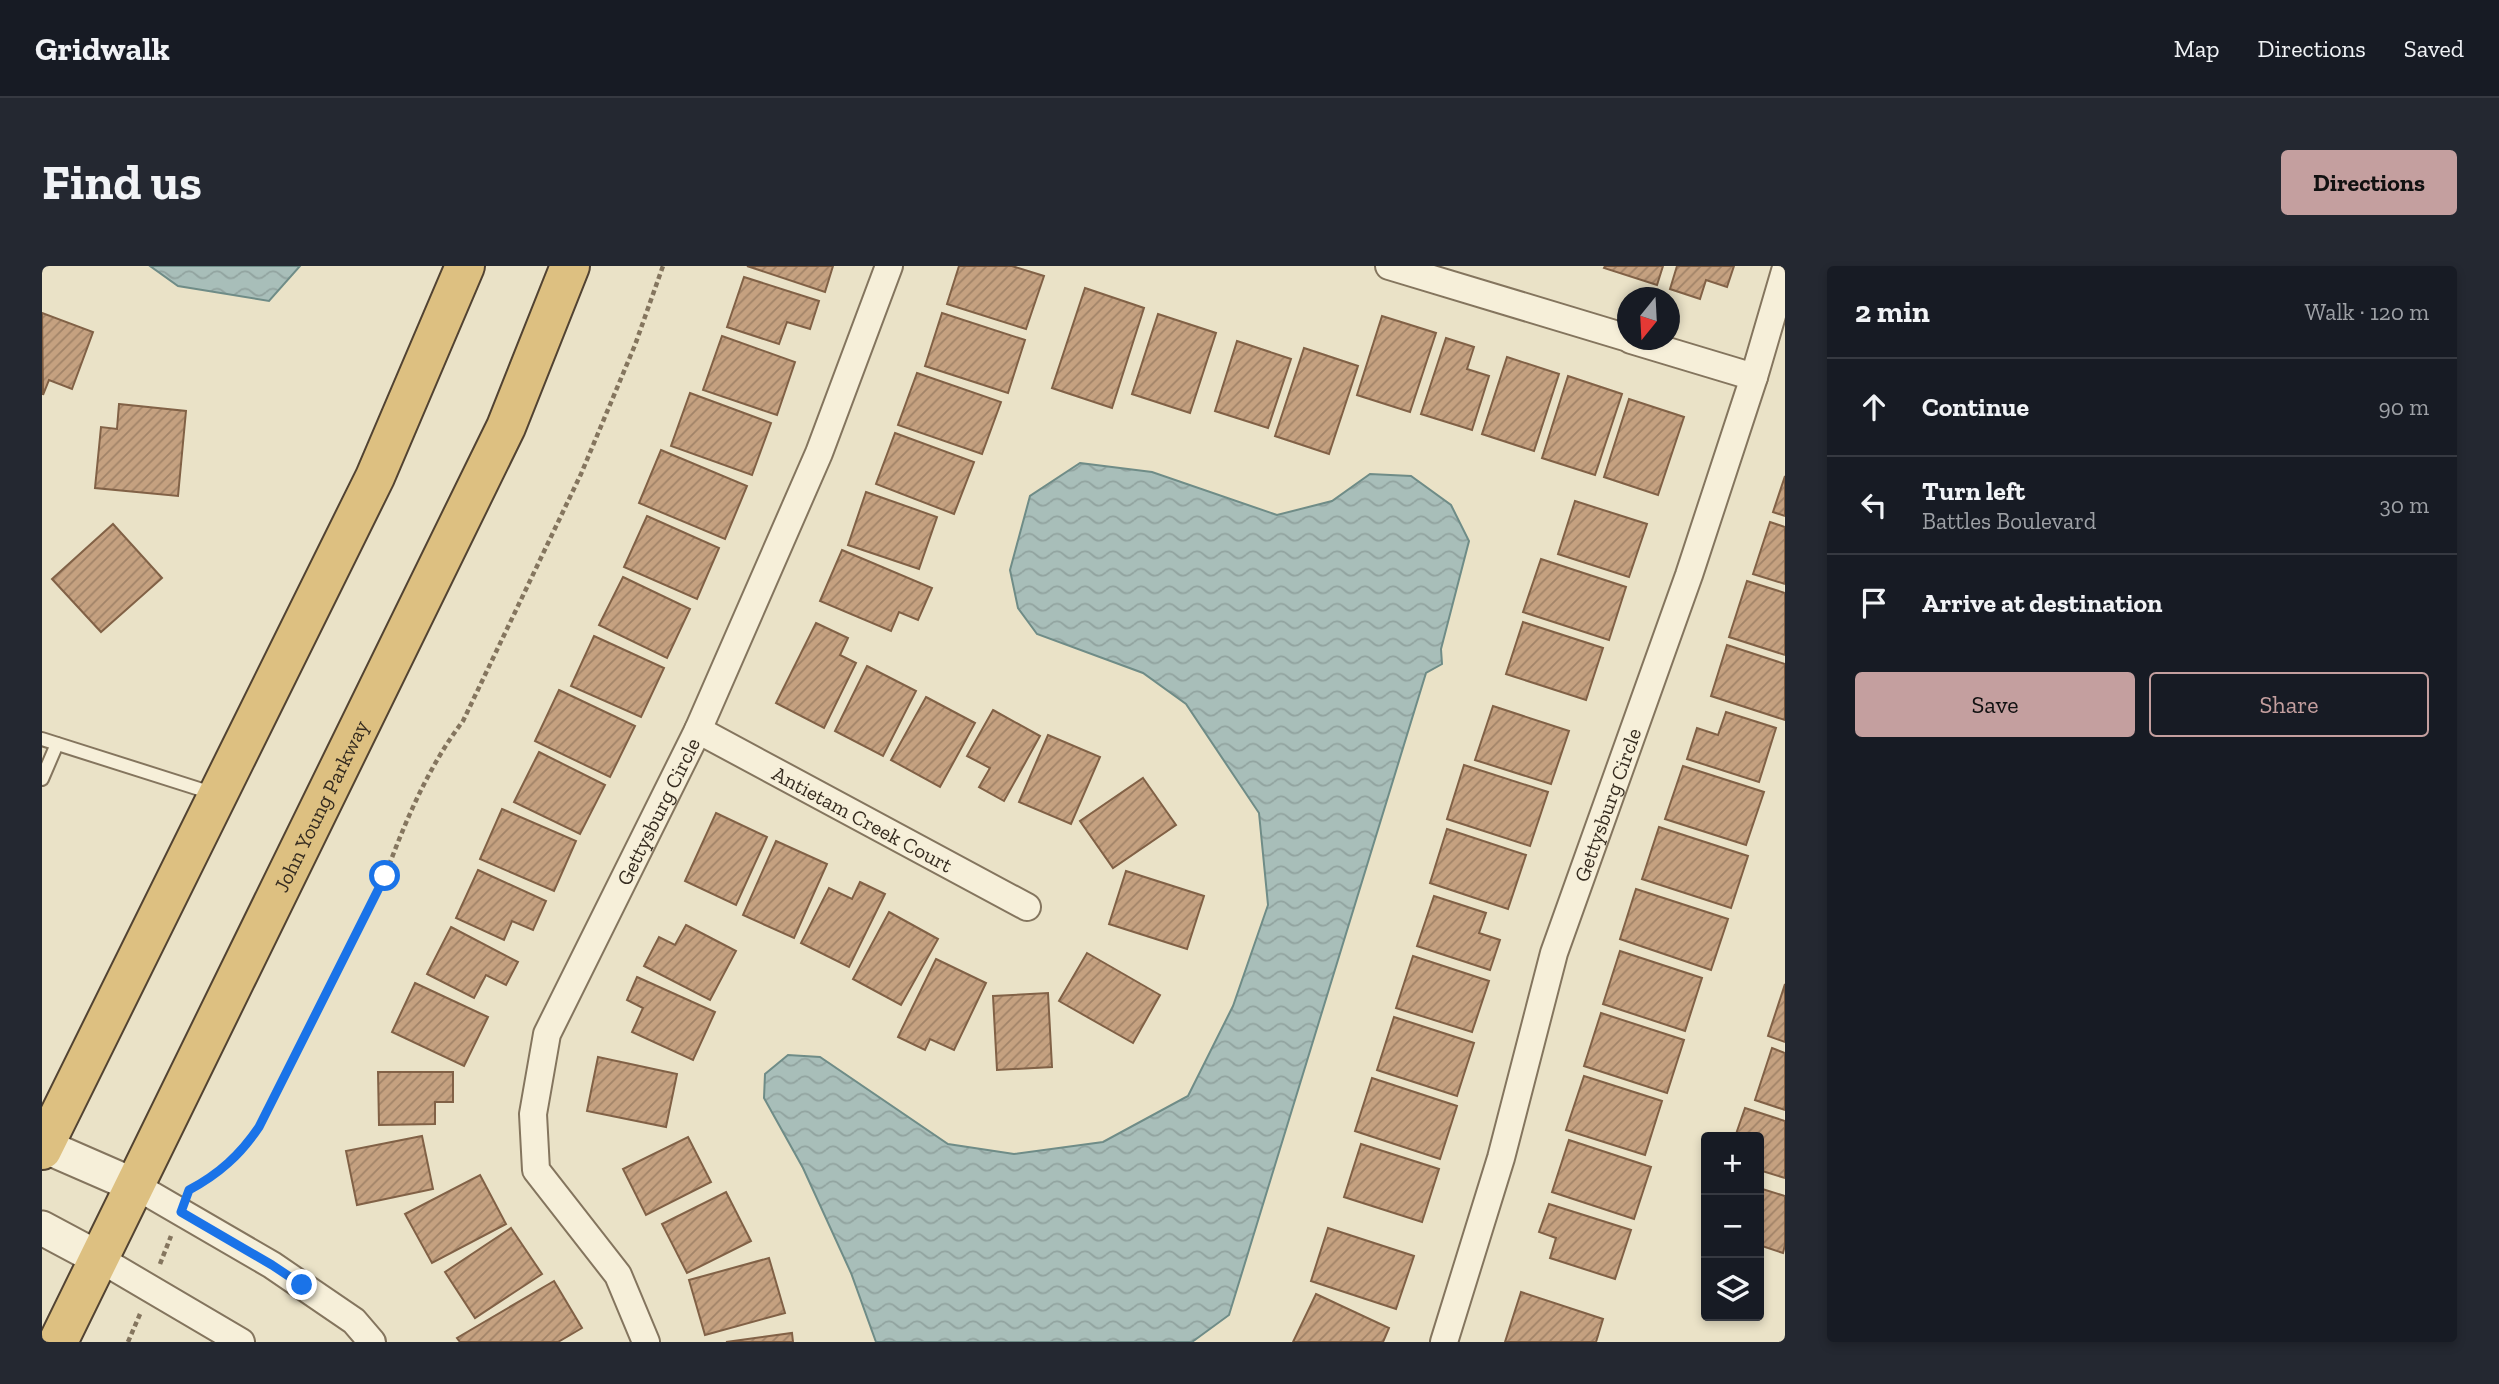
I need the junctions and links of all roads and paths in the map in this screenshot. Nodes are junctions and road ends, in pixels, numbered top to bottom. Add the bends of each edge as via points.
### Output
1 (466, 266) edge
2 (570, 266) edge
3 (663, 266) edge
4 (889, 266) edge
5 (1390, 266) edge
6 (1785, 271) edge
7 (1617, 335) edge
8 (1665, 350) edge
9 (1754, 377) junction
10 (698, 730) junction
11 (42, 739) edge
12 (57, 744) junction
13 (42, 779) edge
14 (218, 794) junction
15 (1027, 907) dead end
16 (43, 1147) edge
17 (136, 1186) junction
18 (181, 1212) junction
19 (42, 1228) edge
20 (100, 1259) junction
21 (150, 1289) junction
22 (58, 1342) edge
23 (128, 1342) edge
24 (242, 1342) edge
25 (372, 1342) edge
26 (646, 1342) edge
27 (1444, 1342) edge

1 - 14 highway via 374,477
2 - 17 highway, John Young Parkway via 506,427
3 - 18 path via 581,474 259,1127 242,1152 189,1190
4 - 10 street, Gettysburg Circle via 819,453
5 - 7 street
6 - 9 street, Gettysburg Circle
8 - 9 street
9 - 27 street, Gettysburg Circle via 1689,575 1554,953 1501,1158
10 - 15 street, Antietam Creek Court
10 - 26 street, Gettysburg Circle via 547,1034 533,1114 536,1170 618,1275
11 - 12 lane
12 - 13 lane
12 - 14 lane
14 - 16 highway
16 - 17 street
17 - 18 street
17 - 20 highway, John Young Parkway
18 - 21 path
18 - 25 street via 272,1265 354,1321
19 - 20 street
20 - 21 street
20 - 22 highway, John Young Parkway
21 - 23 path
21 - 24 street

